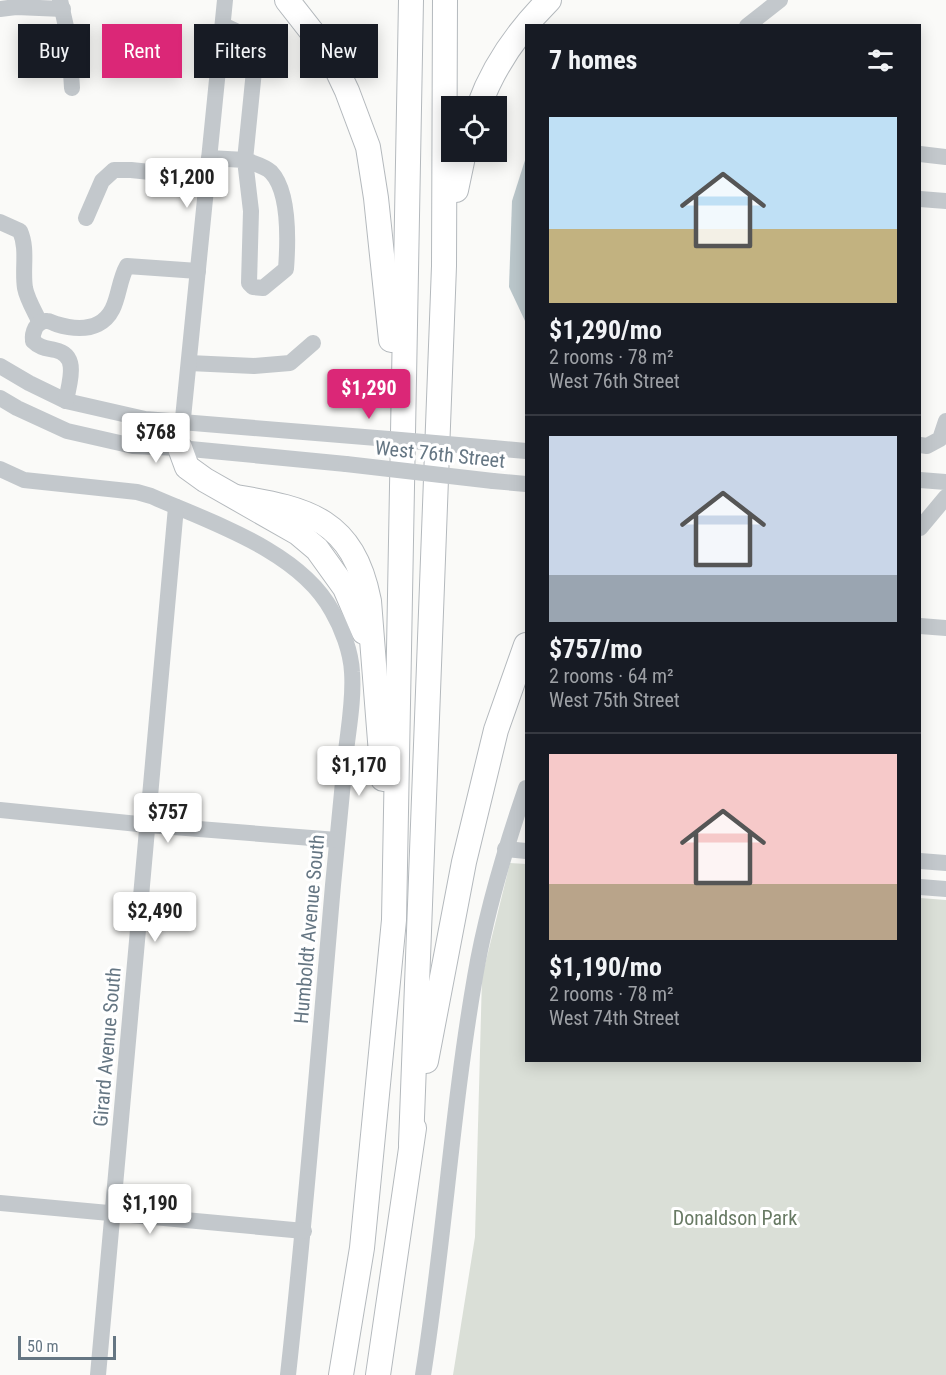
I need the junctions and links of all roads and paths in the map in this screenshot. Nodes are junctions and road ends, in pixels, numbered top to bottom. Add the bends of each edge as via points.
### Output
1 (225, 0) edge
2 (287, 0) edge
3 (411, 0) edge
4 (445, 0) edge
5 (549, 0) edge
6 (780, 0) edge
7 (61, 4) edge
8 (0, 9) edge
9 (223, 24) edge
10 (527, 24) edge
11 (750, 24) edge
12 (525, 26) edge
13 (217, 78) edge
14 (253, 78) edge
15 (72, 88) dead end
16 (484, 96) edge
17 (921, 154) edge
18 (946, 157) edge
19 (209, 158) junction
20 (245, 160) junction
21 (462, 162) edge
22 (207, 178) junction
23 (921, 199) edge
24 (946, 201) edge
25 (86, 218) dead end
26 (0, 222) edge
27 (444, 266) junction
28 (198, 271) junction
29 (40, 323) junction
30 (313, 343) dead end
31 (189, 363) junction
32 (0, 366) edge
33 (0, 398) edge
34 (66, 401) junction
35 (946, 421) edge
36 (183, 422) junction
37 (402, 442) junction
38 (921, 445) edge
39 (180, 448) junction
40 (525, 451) edge
41 (0, 469) edge
42 (921, 480) edge
43 (946, 482) edge
44 (525, 484) edge
45 (943, 505) edge
46 (921, 506) edge
47 (176, 507) junction
48 (921, 527) edge
49 (921, 626) edge
50 (946, 628) edge
51 (525, 648) edge
52 (525, 791) edge
53 (0, 810) edge
54 (148, 825) junction
55 (337, 840) junction
56 (505, 849) junction
57 (525, 851) edge
58 (921, 861) edge
59 (946, 863) edge
60 (921, 887) edge
61 (946, 889) edge
62 (394, 920) junction
63 (411, 1144) junction
64 (0, 1203) edge
65 (113, 1214) junction
66 (304, 1231) junction
67 (98, 1375) edge
68 (288, 1375) edge
69 (341, 1375) edge
70 (378, 1375) edge
71 (423, 1375) edge

1 - 9 street
2 - 37 highway via 330,55 368,147
3 - 37 highway
4 - 27 highway
5 - 10 highway
6 - 11 street
7 - 8 street
7 - 15 street via 69,40
12 - 16 highway via 503,55
13 - 19 street
14 - 20 street
17 - 18 street
19 - 20 street
19 - 22 street
20 - 20 street via 251,211 249,283 259,289 286,269 285,215 280,184 269,170
21 - 27 highway
22 - 25 street via 114,170 102,180
22 - 28 street
23 - 24 street
26 - 29 street via 20,231 24,242 25,290
27 - 63 highway
28 - 29 street via 127,266 110,314 98,324 78,329
28 - 31 street
29 - 34 street via 32,332 33,341 39,347 67,355 72,368
30 - 31 street via 290,363
31 - 36 street
32 - 34 street, West 76th Street
33 - 39 street, West 76th Street via 66,431 133,446
34 - 36 street, West 76th Street via 145,419
35 - 38 street via 940,439
36 - 39 street
36 - 40 street, West 76th Street, bridge
37 - 62 highway
39 - 44 street, West 76th Street, bridge
39 - 62 highway via 187,467 205,480 236,497 304,512 327,525 356,557 369,601
41 - 47 street, Humboldt Avenue South via 24,480 137,492
42 - 43 street
45 - 46 street
45 - 48 street
47 - 54 street, Girard Avenue South
47 - 55 street, Humboldt Avenue South via 277,555 317,589 332,611 349,654 353,683
49 - 50 street
51 - 63 highway via 496,730 464,862
52 - 56 street
53 - 54 street
54 - 55 street
54 - 65 street, Girard Avenue South
55 - 66 street, Humboldt Avenue South
56 - 57 street
56 - 71 street via 475,975
58 - 59 street
60 - 61 street
62 - 69 highway via 362,1248
63 - 70 highway
64 - 65 street
65 - 66 street
65 - 67 street, Girard Avenue South
66 - 68 street, Humboldt Avenue South

